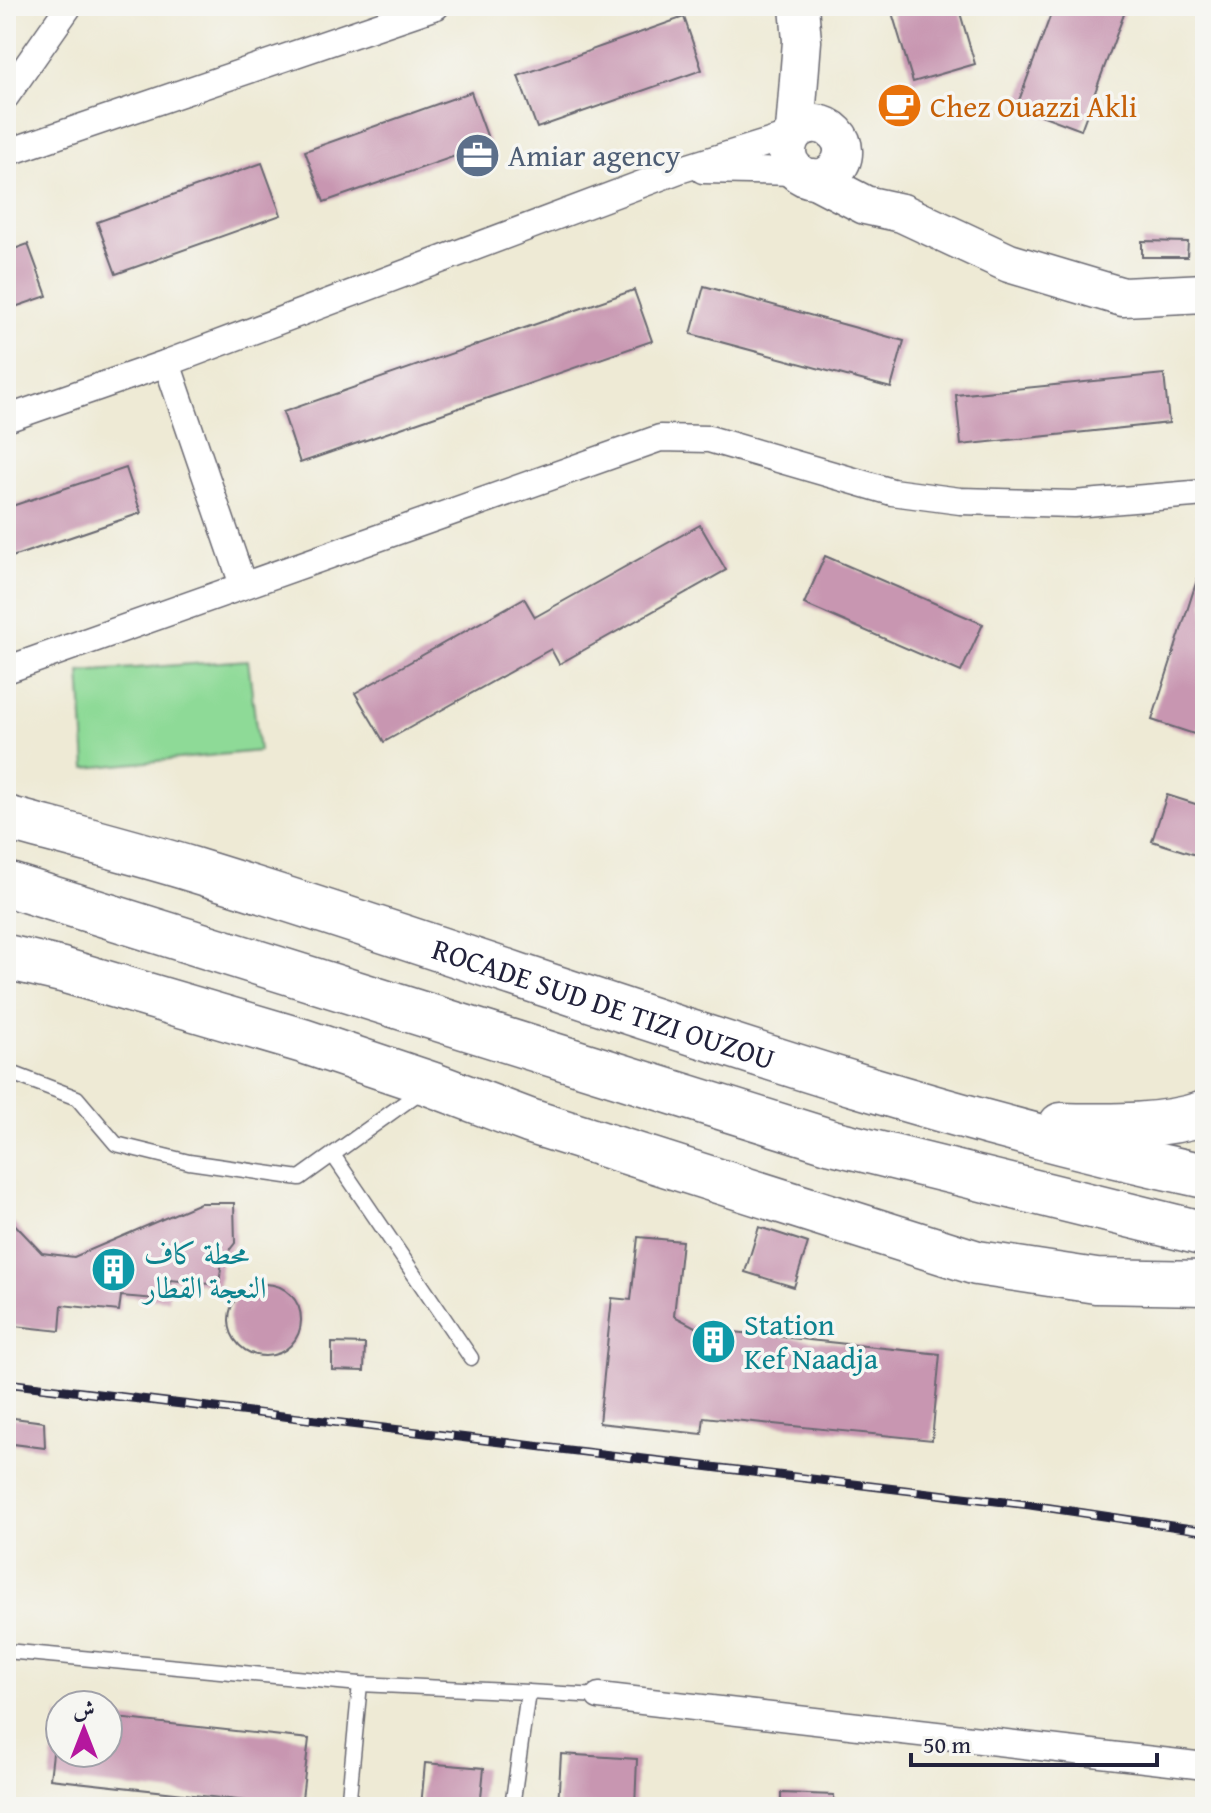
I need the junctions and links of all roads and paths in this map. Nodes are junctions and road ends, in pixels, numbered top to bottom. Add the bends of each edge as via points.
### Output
1 (69, 6) edge
2 (436, 6) edge
3 (801, 23) edge
4 (6, 96) edge
5 (815, 133) junction
6 (6, 153) edge
7 (679, 170) junction
8 (805, 175) junction
9 (902, 213) junction
10 (1205, 293) edge
11 (167, 363) junction
12 (6, 419) edge
13 (1205, 493) edge
14 (243, 585) junction
15 (6, 670) edge
16 (6, 818) edge
17 (6, 884) edge
18 (6, 957) edge
19 (6, 1071) edge
20 (431, 1084) junction
21 (1205, 1113) edge
22 (987, 1122) junction
23 (333, 1155) junction
24 (1205, 1176) edge
25 (1205, 1234) edge
26 (1205, 1283) edge
27 (471, 1358) dead end
28 (6, 1651) edge
29 (360, 1684) junction
30 (528, 1692) junction
31 (599, 1696) joint
32 (1205, 1766) edge
33 (348, 1807) edge
34 (512, 1807) edge

1 - 4 street
2 - 6 street
3 - 5 street
5 - 7 street
5 - 8 street via 787,155
5 - 8 street via 842,158 831,173
5 - 9 street
7 - 8 street
7 - 11 street
8 - 9 street via 865,205
9 - 10 street via 1009,263 1123,297
11 - 12 street
11 - 14 street
13 - 14 street via 1074,504 960,501 892,492 709,439 660,438
14 - 15 street
16 - 22 highway, ROCADE SUD DE TIZI OUZOU via 193,869 684,1031
17 - 25 highway, ROCADE SUD DE TIZI OUZOU via 832,1142
18 - 20 highway via 303,1041
19 - 23 lane via 77,1098 116,1144 189,1162 300,1178
20 - 23 lane
20 - 26 highway via 529,1121 977,1263 1096,1281
21 - 22 highway via 1117,1127
22 - 24 highway, ROCADE SUD DE TIZI OUZOU
23 - 27 lane
28 - 29 lane
29 - 30 lane
29 - 33 lane
30 - 31 lane
30 - 34 lane
31 - 32 street

